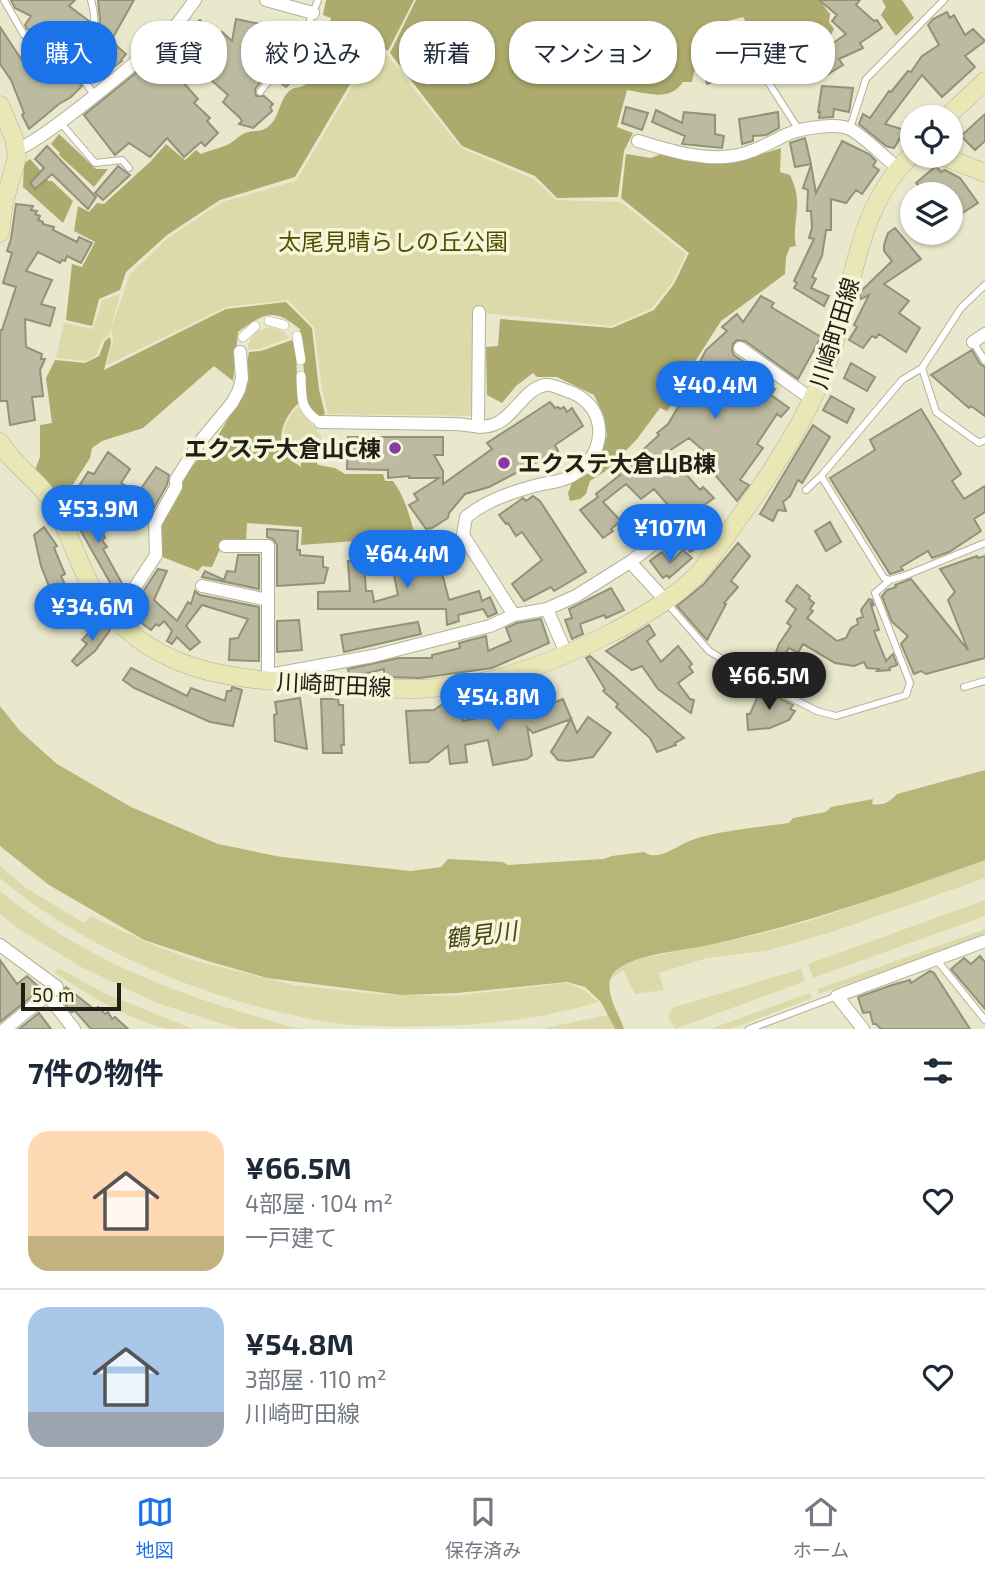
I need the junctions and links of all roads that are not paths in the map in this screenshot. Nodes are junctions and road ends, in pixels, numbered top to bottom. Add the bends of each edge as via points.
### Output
1 (4, 0) edge
2 (91, 0) edge
3 (195, 0) edge
4 (265, 0) edge
5 (318, 0) edge
6 (944, 0) edge
7 (313, 13) junction
8 (94, 21) edge
9 (21, 30) edge
10 (985, 81) edge
11 (87, 84) edge
12 (769, 84) edge
13 (260, 92) dead end
14 (94, 95) junction
15 (0, 105) edge
16 (960, 105) edge
17 (60, 122) junction
18 (850, 128) junction
19 (799, 130) junction
20 (638, 141) dead end
21 (17, 149) junction
22 (963, 164) edge
23 (130, 168) dead end
24 (898, 168) joint
25 (985, 173) edge
26 (0, 233) edge
27 (985, 285) edge
28 (479, 312) dead end
29 (269, 321) dead end
30 (284, 325) dead end
31 (255, 326) dead end
32 (985, 334) edge
33 (297, 336) dead end
34 (243, 337) dead end
35 (973, 342) joint
36 (740, 348) dead end
37 (240, 352) dead end
38 (301, 360) dead end
39 (985, 361) edge
40 (922, 368) junction
41 (301, 376) dead end
42 (813, 400) junction
43 (320, 422) joint
44 (478, 428) junction
45 (985, 440) edge
46 (0, 442) edge
47 (821, 476) junction
48 (806, 490) dead end
49 (663, 537) dead end
50 (985, 543) edge
51 (225, 547) dead end
52 (630, 562) junction
53 (890, 580) junction
54 (202, 586) dead end
55 (268, 600) junction
56 (666, 601) junction
57 (547, 609) junction
58 (514, 615) junction
59 (115, 618) junction
60 (566, 653) junction
61 (268, 678) junction
62 (985, 681) edge
63 (964, 687) dead end
64 (985, 941) edge
65 (0, 946) edge
66 (936, 959) junction
67 (48, 996) junction
68 (837, 996) junction
69 (985, 1020) edge
70 (5, 1029) edge
71 (74, 1029) edge
72 (749, 1029) edge
73 (863, 1029) edge

1 - 9 lane
2 - 8 lane
3 - 14 street via 175,26
4 - 7 street
5 - 7 lane
6 - 18 lane via 866,79
7 - 13 lane via 304,36
10 - 16 main road
11 - 14 lane
12 - 19 lane
14 - 17 street
15 - 21 main road
17 - 21 street
17 - 23 lane via 95,163 122,160
18 - 19 street
18 - 24 street
19 - 20 street via 735,156 680,153
21 - 26 main road
22 - 25 main road
24 - 42 main road, 川崎町田線 via 882,190 869,222 834,345
27 - 40 lane via 961,308
28 - 44 street
29 - 30 street
31 - 34 street
32 - 35 street
33 - 38 street
35 - 39 lane
36 - 42 street
37 - 59 street via 239,390 176,480 155,524 156,555
40 - 45 lane via 936,412 979,443
40 - 47 lane via 902,380
41 - 43 street via 303,404
42 - 56 main road, 川崎町田線 via 740,518 695,578
43 - 44 street
44 - 58 street via 496,424 545,385 574,392 589,402 600,425 596,447 580,471 481,505 466,517 463,535
46 - 59 main road, 川崎町田線 via 45,490 78,563
47 - 48 lane
47 - 53 lane via 884,578
49 - 52 street
50 - 53 lane
51 - 55 street via 268,546
52 - 56 street
52 - 57 street
53 - 56 lane via 875,593 910,683 906,695 836,716 758,681 709,651
54 - 55 street
55 - 61 street
56 - 60 main road, 川崎町田線
57 - 58 street
57 - 60 street
58 - 61 street via 491,626
59 - 61 main road, 川崎町田線 via 134,637 178,663 220,675
60 - 61 main road, 川崎町田線 via 505,677 419,689
62 - 63 lane
64 - 66 street
65 - 67 street via 57,987
66 - 68 street
66 - 69 lane
67 - 70 street
67 - 71 street
68 - 72 lane
68 - 73 street

